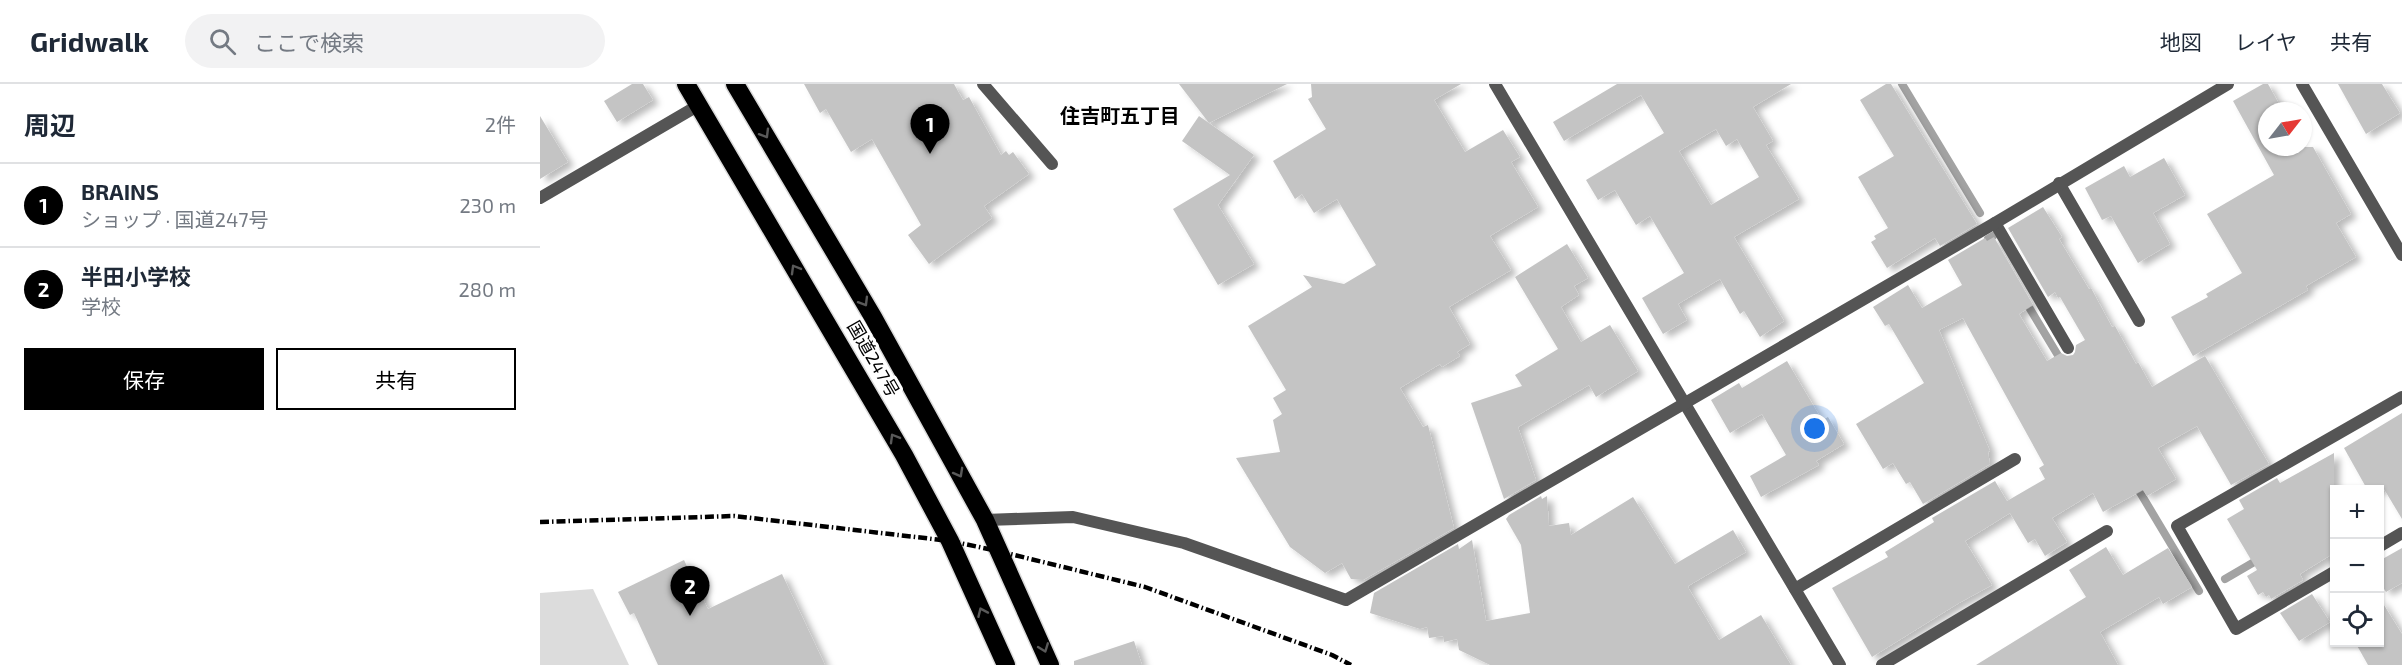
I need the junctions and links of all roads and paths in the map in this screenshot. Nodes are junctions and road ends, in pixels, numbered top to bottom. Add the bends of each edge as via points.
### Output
1 (686, 84) edge
2 (735, 84) edge
3 (982, 84) edge
4 (1495, 84) edge
5 (2228, 84) edge
6 (2302, 84) edge
7 (699, 105) junction
8 (1052, 164) dead end
9 (2059, 183) junction
10 (540, 198) edge
11 (1995, 223) junction
12 (2402, 255) edge
13 (2139, 321) dead end
14 (2068, 348) dead end
15 (2402, 397) edge
16 (1686, 402) junction
17 (2016, 459) dead end
18 (985, 520) junction
19 (2108, 531) dead end
20 (2402, 533) edge
21 (2384, 543) edge
22 (2330, 574) edge
23 (1795, 590) junction
24 (1006, 665) edge
25 (1050, 665) edge
26 (1840, 665) edge
27 (1882, 665) edge

1 - 7 highway, 国道247号
2 -> 18 highway, 国道247号 via 873,317
3 - 8 street
4 - 16 street
5 - 9 street
6 - 12 street
7 - 10 street
24 -> 7 highway, 国道247号 via 950,541 904,455
9 - 11 street
9 - 13 street
11 - 14 street
11 - 16 street
15 - 22 street via 2177,526 2236,629
16 - 18 street via 1346,600 1184,543 1073,517
16 - 23 street
17 - 23 street
18 -> 25 highway, 国道247号
19 - 27 street
20 - 21 street
23 - 26 street

